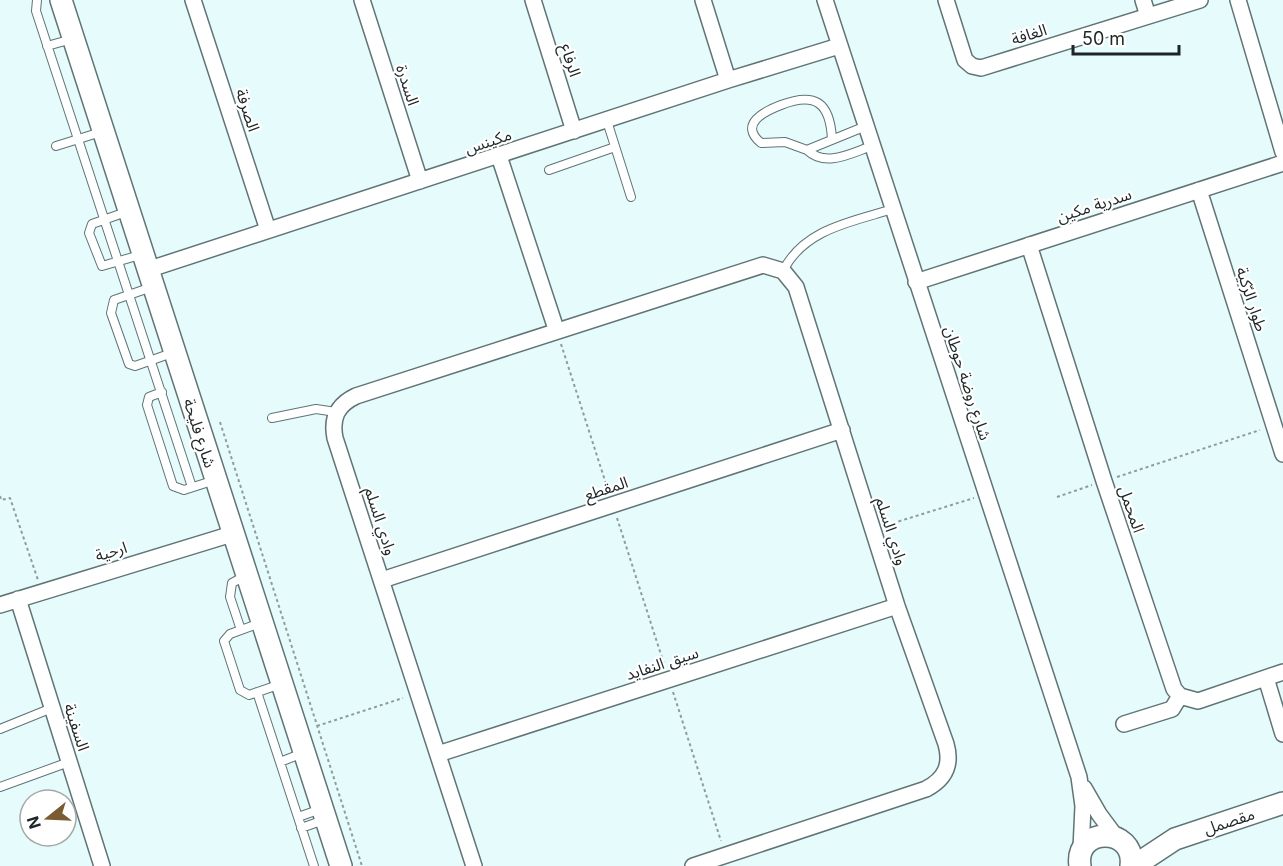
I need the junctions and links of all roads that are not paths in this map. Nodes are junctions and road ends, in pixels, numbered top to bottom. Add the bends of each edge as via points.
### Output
1 (37, 0) edge
2 (61, 0) edge
3 (193, 0) edge
4 (362, 0) edge
5 (533, 0) edge
6 (702, 0) edge
7 (825, 0) edge
8 (946, 0) edge
9 (1143, 0) edge
10 (1200, 0) edge
11 (1238, 0) edge
12 (1148, 16) junction
13 (73, 38) junction
14 (47, 46) junction
15 (839, 46) junction
16 (728, 80) junction
17 (607, 121) junction
18 (866, 126) junction
19 (574, 131) junction
20 (102, 132) junction
21 (78, 139) junction
22 (832, 139) junction
23 (56, 146) dead end
24 (872, 146) junction
25 (615, 147) junction
26 (807, 150) junction
27 (1283, 152) edge
28 (499, 156) junction
29 (1283, 163) edge
30 (549, 170) dead end
31 (420, 181) junction
32 (1199, 190) junction
33 (632, 197) dead end
34 (893, 209) junction
35 (128, 211) junction
36 (105, 219) junction
37 (268, 230) junction
38 (1029, 245) junction
39 (119, 262) junction
40 (147, 270) junction
41 (783, 271) junction
42 (916, 282) junction
43 (130, 294) junction
44 (556, 329) junction
45 (174, 353) junction
46 (152, 360) junction
47 (162, 392) junction
48 (336, 412) junction
49 (272, 418) dead end
50 (842, 430) junction
51 (1283, 454) edge
52 (215, 480) junction
53 (192, 487) junction
54 (232, 534) junction
55 (246, 575) junction
56 (382, 580) junction
57 (18, 599) junction
58 (0, 605) edge
59 (897, 606) junction
60 (262, 623) junction
61 (241, 630) junction
62 (1283, 672) edge
63 (1266, 678) junction
64 (282, 684) junction
65 (257, 692) junction
66 (1180, 696) junction
67 (52, 708) junction
68 (1124, 724) dead end
69 (0, 729) edge
70 (1283, 734) edge
71 (304, 753) junction
72 (438, 754) junction
73 (69, 762) junction
74 (280, 762) junction
75 (1079, 777) junction
76 (0, 787) edge
77 (1283, 803) edge
78 (324, 814) junction
79 (298, 817) junction
80 (301, 828) junction
81 (1119, 839) junction
82 (1175, 839) junction
83 (1076, 859) edge
84 (102, 866) edge
85 (314, 866) edge
86 (341, 866) edge
87 (474, 866) edge
88 (693, 866) edge
89 (1133, 866) edge

1 - 14 lane via 36,11
2 - 13 street, شارع فليحة
3 - 37 street, الصرفة
4 - 31 street, السدرة
5 - 19 street, الرفاع
6 - 16 street
7 - 15 street, شارع روضة حوطان
8 - 12 street, الغافة via 966,60 981,68
9 - 12 street
10 - 12 street, الغافة
11 - 27 street
13 - 14 lane
13 - 20 street, شارع فليحة
14 - 21 lane
15 - 16 street, مكينس
15 - 18 street, شارع روضة حوطان
16 - 17 street, مكينس
17 - 19 street, مكينس
17 - 25 lane
18 - 22 lane
18 - 24 street, شارع روضة حوطان
19 - 28 street, مكينس
20 - 21 lane
20 - 35 street, شارع فليحة
21 - 23 lane
21 - 36 lane
22 - 26 lane
22 - 26 lane via 827,110 806,98 761,113 754,121 754,132 761,143 786,142
24 - 26 lane via 828,160
24 - 34 street, شارع روضة حوطان
25 - 30 lane
25 - 33 lane
28 - 31 street, مكينس
28 - 44 street
29 - 32 street, سدرية مكين
31 - 37 street, مكينس
32 - 38 street, سدرية مكين
32 - 51 street, طوار الرّكية
34 - 41 lane via 811,237
34 - 42 street, شارع روضة حوطان
35 - 36 lane
35 - 40 street, شارع فليحة
36 - 39 lane
36 - 39 lane via 89,228 99,262 105,267
37 - 40 street, مكينس
38 - 42 street, سدرية مكين
38 - 66 street, المحمل via 1104,481 1171,680
39 - 40 lane
39 - 43 lane
40 - 43 lane
40 - 45 street, شارع فليحة
41 - 44 street via 763,265 753,267
41 - 50 street, وادي السلم via 796,287
42 - 75 street, شارع روضة حوطان
43 - 46 lane
43 - 46 lane via 114,300 110,308 119,340 129,364
44 - 48 street via 356,396
45 - 46 lane
45 - 52 street, شارع فليحة
46 - 47 lane
47 - 53 lane
47 - 53 lane via 149,397 147,402 161,449 173,486 180,490
48 - 49 lane via 316,409
48 - 56 street, وادي السلم via 335,438
50 - 56 street, المقطع
50 - 59 street, وادي السلم
52 - 53 lane
52 - 54 street, شارع فليحة
54 - 55 street, شارع فليحة
54 - 57 street, ارحية
55 - 60 street, شارع فليحة
55 - 61 lane via 232,583 229,592
56 - 72 street, وادي السلم
57 - 58 street, ارحية
57 - 67 street, السفينة
59 - 72 street, سيق النفايد
59 - 88 street, وادي السلم via 949,755 944,776 926,789
60 - 61 lane
60 - 64 street, شارع فليحة
61 - 65 lane via 227,636 225,644 242,693
62 - 63 street
63 - 66 street via 1198,701
63 - 70 street
64 - 65 lane
64 - 71 street, شارع فليحة
65 - 74 lane
66 - 68 street via 1172,709
67 - 69 lane
67 - 73 street, السفينة
71 - 74 lane
71 - 78 street, شارع فليحة
72 - 87 street, وادي السلم
73 - 76 lane
73 - 84 street, السفينة
74 - 79 lane
75 - 81 street, شارع روضة حوطان via 1099,814
75 - 83 street, شارع روضة حوطان via 1084,813
77 - 82 street, مقصمل
78 - 79 lane
78 - 80 lane
78 - 86 street, شارع فليحة
79 - 80 lane
80 - 85 lane
81 - 82 street, مقصمل
81 - 83 street, مقصمل via 1108,835 1093,838
81 - 89 street via 1131,854
82 - 89 street, مقصمل

